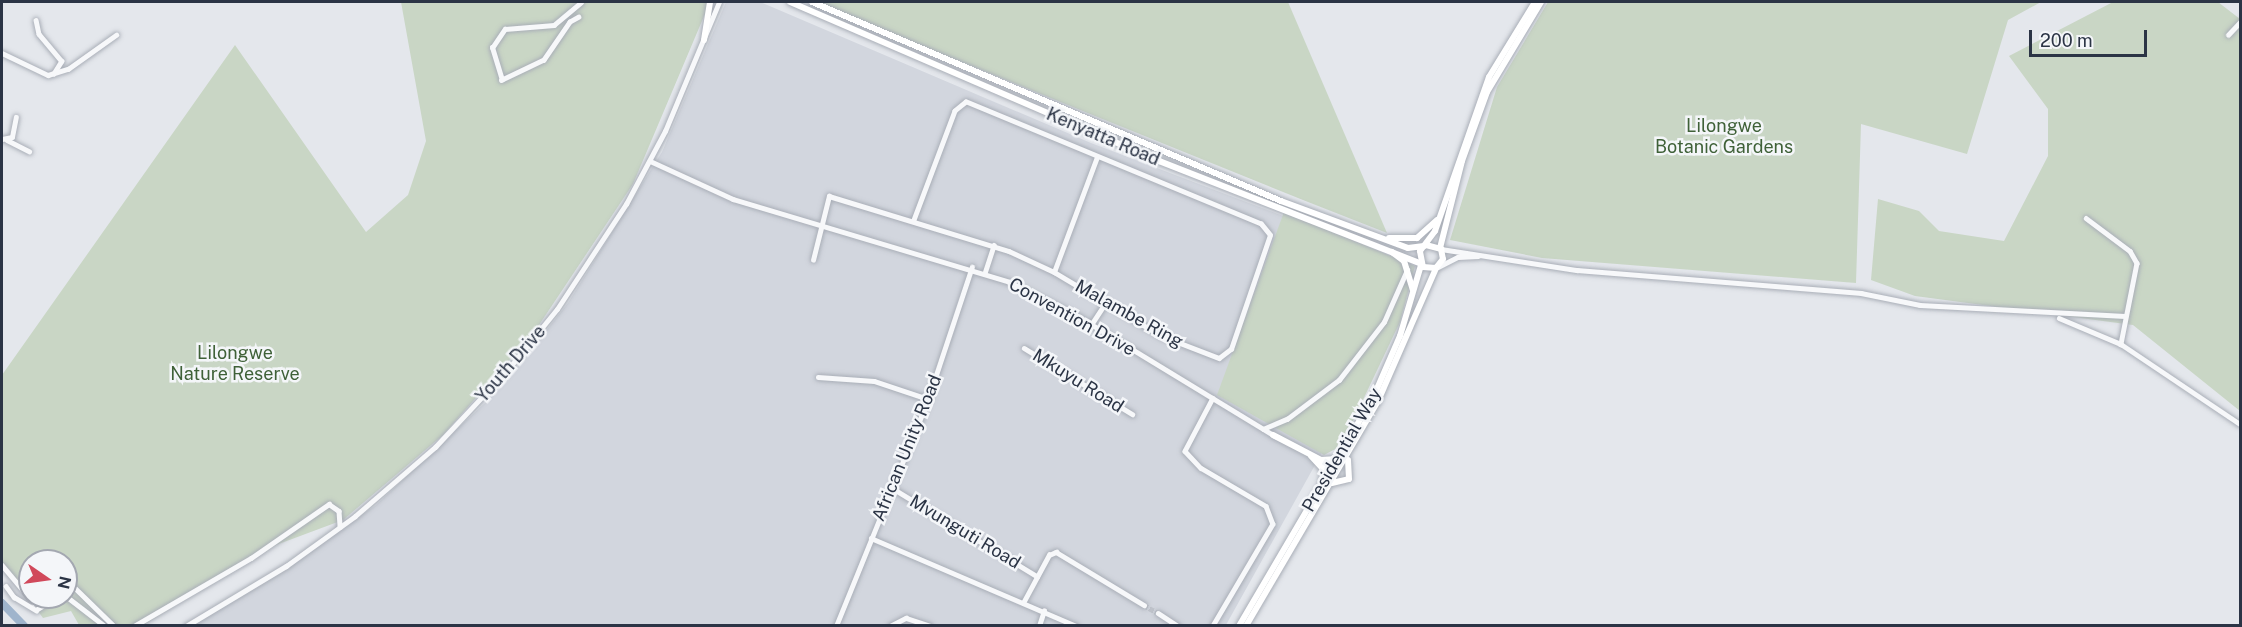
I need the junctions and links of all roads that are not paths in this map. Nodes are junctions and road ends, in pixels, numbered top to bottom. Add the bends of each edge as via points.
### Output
1 (581, 2) edge
2 (711, 2) edge
3 (719, 2) edge
4 (790, 2) edge
5 (812, 2) edge
6 (1535, 2) edge
7 (1541, 2) edge
8 (579, 17) dead end
9 (36, 20) dead end
10 (2241, 22) edge
11 (116, 35) dead end
12 (2228, 36) dead end
13 (704, 40) junction
14 (2, 53) edge
15 (54, 74) junction
16 (16, 117) dead end
17 (4, 140) edge
18 (29, 151) dead end
19 (1097, 157) junction
20 (650, 160) junction
21 (1440, 218) junction
22 (2086, 218) dead end
23 (914, 220) junction
24 (821, 225) junction
25 (1377, 235) junction
26 (994, 244) junction
27 (1382, 245) junction
28 (1425, 246) junction
29 (1440, 249) junction
30 (1481, 256) junction
31 (813, 260) dead end
32 (1420, 264) junction
33 (972, 267) junction
34 (1408, 268) junction
35 (1437, 268) junction
36 (985, 272) junction
37 (1054, 272) junction
38 (1414, 294) junction
39 (1106, 302) junction
40 (2050, 316) junction
41 (2125, 316) junction
42 (1091, 325) junction
43 (2121, 344) junction
44 (1024, 348) dead end
45 (818, 377) dead end
46 (1213, 398) junction
47 (928, 399) junction
48 (1132, 414) dead end
49 (1370, 416) junction
50 (2241, 424) edge
51 (1263, 429) junction
52 (1273, 435) junction
53 (1341, 453) junction
54 (1311, 456) junction
55 (1335, 471) junction
56 (1332, 483) junction
57 (892, 488) junction
58 (1299, 525) junction
59 (340, 527) junction
60 (871, 538) junction
61 (2, 565) edge
62 (1037, 576) junction
63 (18, 584) edge
64 (6, 586) dead end
65 (78, 591) edge
66 (18, 599) edge
67 (1023, 603) junction
68 (78, 605) edge
69 (1144, 605) tunnel mouth
70 (1044, 611) junction
71 (1158, 613) tunnel mouth
72 (105, 626) edge
73 (114, 626) edge
74 (134, 626) edge
75 (186, 626) edge
76 (836, 626) edge
77 (890, 626) edge
78 (930, 626) edge
79 (1039, 626) edge
80 (1076, 626) edge
81 (1178, 626) edge
82 (1213, 626) edge
83 (1239, 626) edge
84 (1246, 626) edge

1 - 8 street via 554,25 505,29 492,48 502,80 544,60 570,22
2 - 13 main road
3 - 13 street, Youth Drive
4 - 27 main road, Kenyatta Road via 1234,192
5 - 25 main road, Kenyatta Road via 1281,201
6 - 21 main road, Presidential Way via 1482,92
7 - 29 main road, Presidential Way via 1502,62 1480,109
9 - 15 street via 39,34 62,61
10 - 12 street
11 - 15 street via 68,69
13 - 20 street, Youth Drive
14 - 15 street via 39,73
16 - 17 street
17 - 18 street
19 - 23 street, Malambe Ring via 963,102 955,111
19 - 37 street
19 - 39 street, Malambe Ring via 1261,224 1270,235 1231,349 1224,357 1167,338
20 - 24 street, Convention Drive via 722,196
20 - 59 street, Youth Drive via 572,289 509,368 413,468
21 - 25 main road via 1417,238
21 - 28 main road, Presidential Way
22 - 41 street via 2130,251 2138,263
23 - 24 street, Malambe Ring via 829,195
23 - 26 street, Malambe Ring
24 - 31 street
24 - 33 street, Convention Drive
25 - 28 main road, Kenyatta Road via 1407,248
26 - 36 street
26 - 37 street, Malambe Ring
27 - 32 main road, Kenyatta Road
27 - 34 main road
28 - 29 main road
28 - 32 main road, Presidential Way
29 - 30 street
29 - 35 main road, Presidential Way
30 - 35 street via 1458,257
30 - 40 street via 1577,270 1861,293 1920,305
32 - 35 main road
32 - 38 main road, Presidential Way
33 - 36 street, Convention Drive
33 - 47 street, African Unity Road
34 - 38 main road
34 - 51 street via 1384,322 1339,381 1283,422
35 - 49 main road, Presidential Way
36 - 42 street, Convention Drive
37 - 39 street, Malambe Ring
38 - 53 main road, Presidential Way via 1384,375
39 - 42 street
40 - 41 street
40 - 43 street
41 - 43 street
42 - 46 street, Convention Drive
43 - 50 street
44 - 48 street, Mkuyu Road
45 - 47 street via 880,382
46 - 51 street, Convention Drive
46 - 82 street via 1185,451 1201,468 1266,506 1273,525
47 - 57 street, African Unity Road
49 - 55 main road, Presidential Way
49 - 56 main road via 1346,465 1349,479
51 - 52 street, Convention Drive
52 - 53 main road via 1324,461 1335,460
52 - 54 street, Convention Drive
53 - 55 main road, Presidential Way
54 - 55 street, Convention Drive
54 - 58 main road via 1324,476
55 - 56 main road, Presidential Way
55 - 58 main road, Presidential Way
56 - 84 main road, Presidential Way
57 - 60 street, African Unity Road
57 - 62 street, Mvunguti Road
58 - 83 main road, Presidential Way
59 - 74 street via 339,511 329,504 251,558
59 - 75 street, Youth Drive via 265,579
60 - 67 street
60 - 76 street, African Unity Road
61 - 63 street
62 - 67 street
62 - 69 street via 1049,555 1056,552
64 - 66 street
65 - 73 street
67 - 70 street
68 - 72 street
70 - 79 street
70 - 80 street
71 - 81 street
77 - 78 street via 906,618

